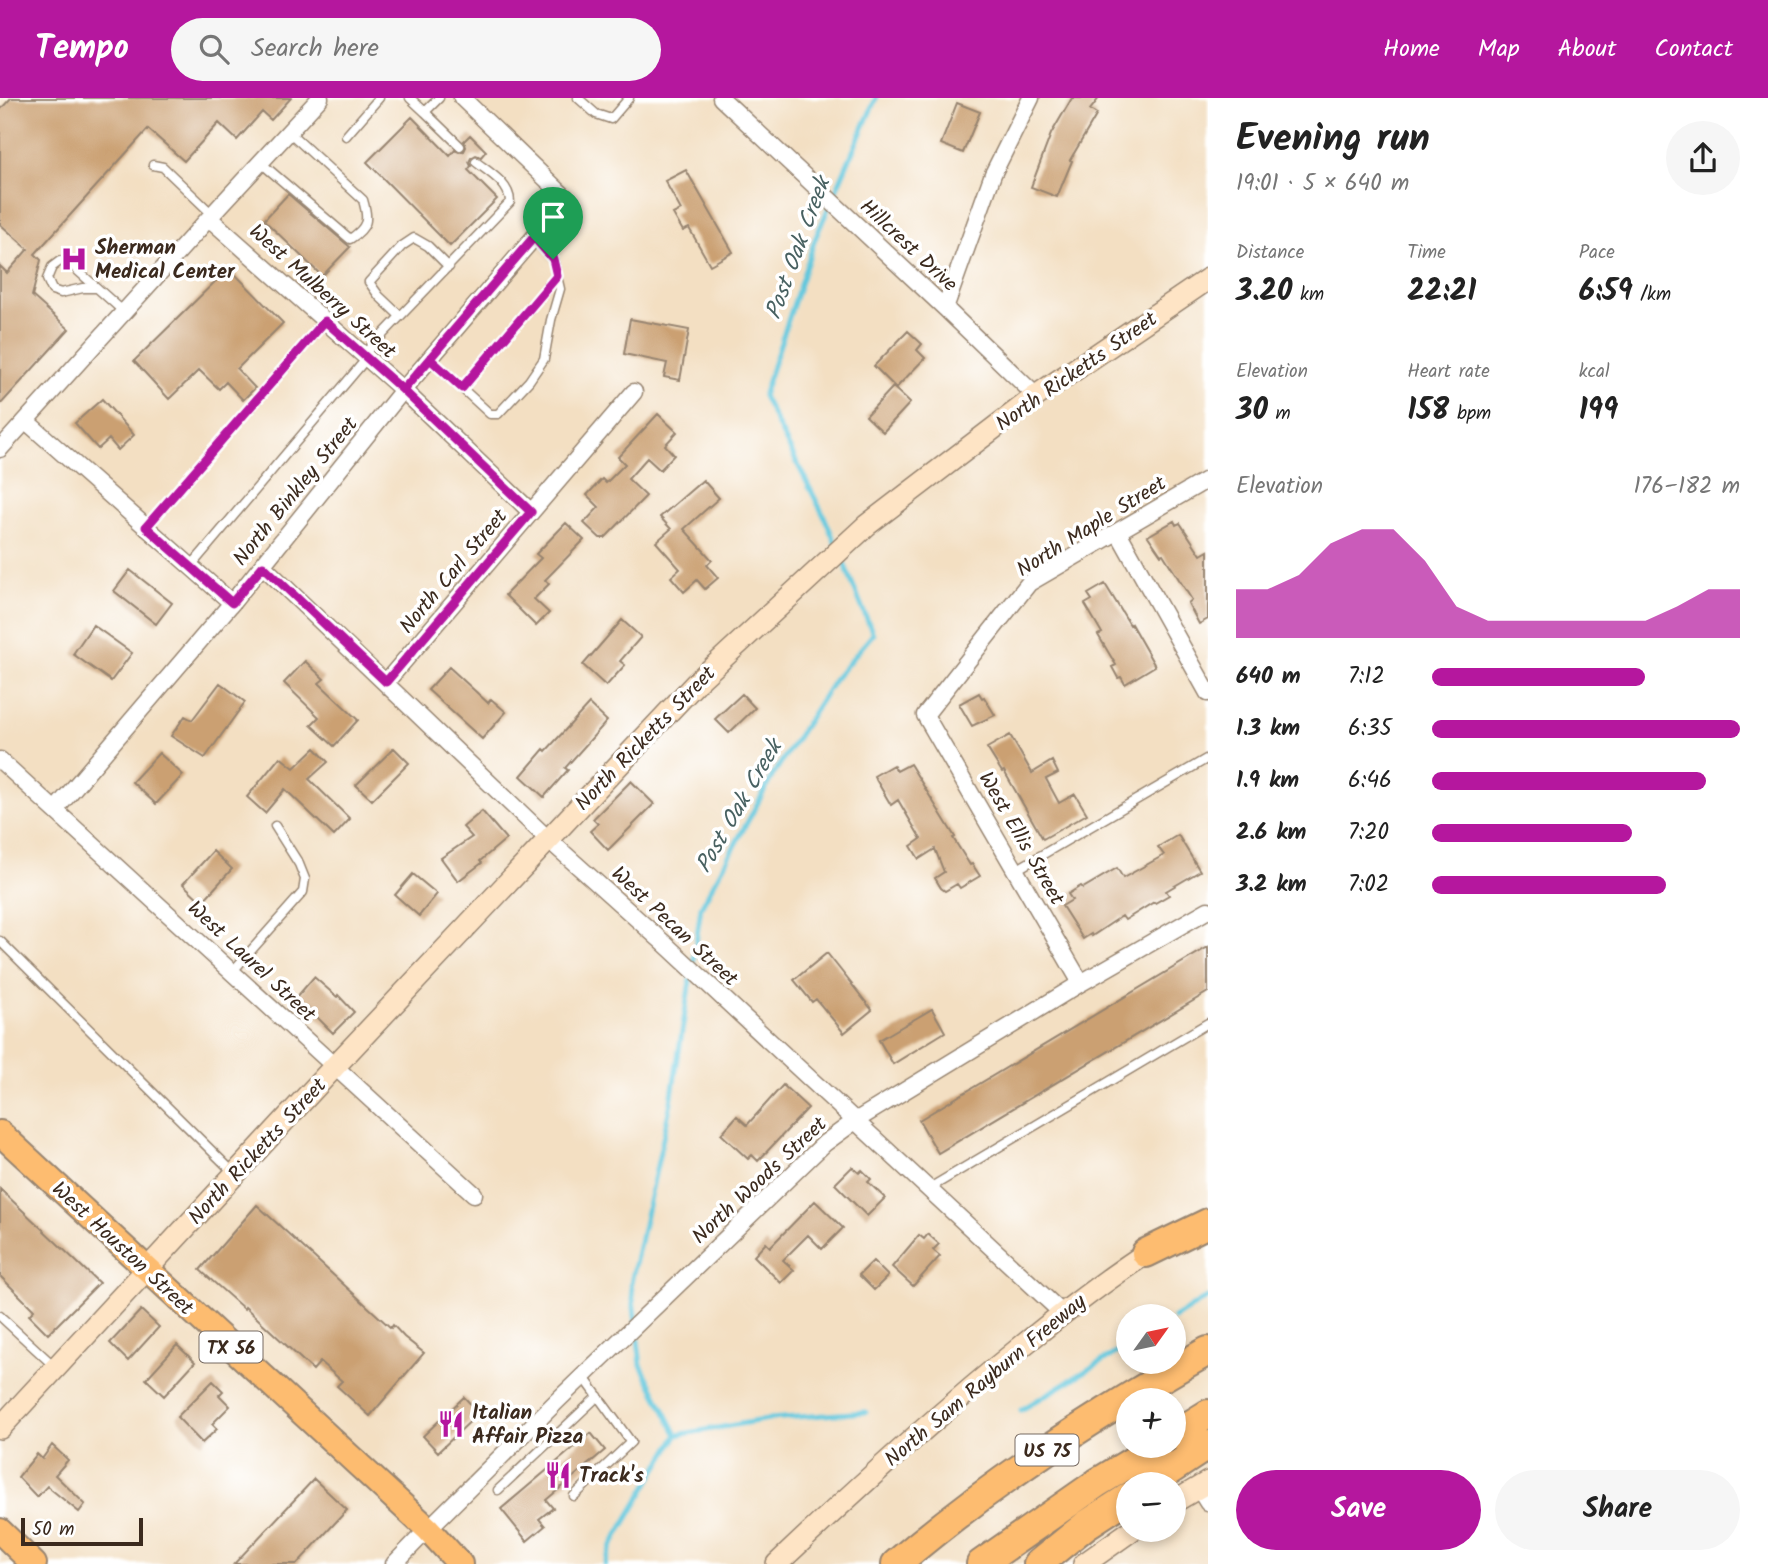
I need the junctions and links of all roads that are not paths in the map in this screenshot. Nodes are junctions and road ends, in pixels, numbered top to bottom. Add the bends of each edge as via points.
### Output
1 (320, 98) edge
2 (379, 98) edge
3 (410, 98) edge
4 (439, 98) edge
5 (462, 98) edge
6 (578, 98) edge
7 (629, 98) edge
8 (721, 98) edge
9 (1031, 98) edge
10 (425, 112) junction
11 (289, 132) junction
12 (346, 136) dead end
13 (460, 146) dead end
14 (260, 162) junction
15 (476, 162) dead end
16 (153, 165) dead end
17 (211, 216) junction
18 (534, 237) junction
19 (449, 267) junction
20 (557, 276) junction
21 (1208, 279) edge
22 (97, 288) junction
23 (945, 308) junction
24 (124, 312) junction
25 (400, 316) junction
26 (325, 321) junction
27 (365, 357) junction
28 (430, 359) junction
29 (462, 388) junction
30 (403, 390) junction
31 (634, 392) dead end
32 (1036, 396) junction
33 (26, 421) junction
34 (0, 449) edge
35 (1208, 479) edge
36 (531, 512) junction
37 (146, 527) junction
38 (1118, 532) junction
39 (191, 566) junction
40 (263, 566) junction
41 (232, 603) junction
42 (386, 682) junction
43 (1208, 693) edge
44 (925, 715) joint
45 (1208, 758) edge
46 (0, 760) edge
47 (56, 809) junction
48 (275, 826) dead end
49 (549, 840) junction
50 (1016, 870) junction
51 (1208, 910) edge
52 (0, 942) edge
53 (232, 972) junction
54 (1082, 982) junction
55 (1208, 1023) edge
56 (335, 1066) junction
57 (855, 1121) junction
58 (0, 1133) edge
59 (235, 1175) junction
60 (928, 1189) junction
61 (474, 1194) dead end
62 (1208, 1214) edge
63 (1208, 1223) edge
64 (1146, 1253) junction
65 (147, 1270) junction
66 (1062, 1313) junction
67 (0, 1316) edge
68 (1208, 1351) edge
69 (56, 1368) junction
70 (583, 1376) junction
71 (598, 1396) junction
72 (1208, 1414) edge
73 (0, 1428) edge
74 (1186, 1428) edge
75 (1208, 1445) edge
76 (1138, 1458) edge
77 (1167, 1472) edge
78 (498, 1490) dead end
79 (1205, 1491) edge
80 (574, 1496) dead end
81 (1186, 1498) edge
82 (1116, 1505) edge
83 (428, 1529) junction
84 (0, 1531) edge
85 (1116, 1541) edge
86 (34, 1564) edge
87 (394, 1564) edge
88 (460, 1564) edge
89 (777, 1564) edge
90 (896, 1564) edge
91 (981, 1564) edge
92 (1038, 1564) edge
93 (1084, 1564) edge

1 - 11 street
2 - 12 lane
3 - 10 lane
4 - 10 lane
5 - 18 street, North Binkley Street via 567,199
6 - 7 lane via 611,119
8 - 23 street, Hillcrest Drive
9 - 23 street via 993,174
10 - 13 lane
11 - 14 street
11 - 14 lane via 363,200 367,216 361,231 350,239
14 - 17 street
15 - 19 lane via 502,183 510,202
16 - 17 lane via 163,167
17 - 24 street
17 - 26 street, West Mulberry Street
18 - 20 lane via 553,259
18 - 28 street, North Binkley Street
19 - 25 lane
19 - 25 lane via 414,238 402,246 369,282
20 - 29 lane
20 - 29 lane via 559,289 544,359 529,381 498,414 490,414
21 - 32 street, North Ricketts Street
22 - 22 lane via 68,262 52,267 47,279 52,290 61,293
22 - 24 lane
23 - 32 street, Hillcrest Drive
24 - 33 street
25 - 27 lane
26 - 27 street, West Mulberry Street
26 - 37 lane
27 - 30 street, West Mulberry Street
27 - 39 lane
28 - 29 lane
28 - 30 street, North Binkley Street
30 - 36 street, West Mulberry Street
30 - 40 street, North Binkley Street
31 - 36 street, North Carl Street
32 - 49 street, North Ricketts Street via 827,561 697,682
33 - 34 street
33 - 37 street
35 - 38 street, North Maple Street
36 - 42 street, North Carl Street
37 - 39 street
38 - 43 street
38 - 44 street, North Maple Street via 1029,583
39 - 41 street
40 - 41 street, North Binkley Street
40 - 42 street, West Pecan Street
41 - 47 street, North Binkley Street
42 - 49 street, West Pecan Street
44 - 50 street, West Ellis Street
45 - 50 lane
46 - 47 street, West Laurel Street
47 - 53 street, West Laurel Street
48 - 53 lane via 299,864 305,879 303,892
49 - 56 street, North Ricketts Street
49 - 57 street, West Pecan Street
50 - 54 street, West Ellis Street
51 - 54 street, North Woods Street
52 - 59 lane
53 - 56 street, West Laurel Street
54 - 57 street, North Woods Street
55 - 60 lane
56 - 59 street, North Ricketts Street
56 - 61 street, West Laurel Street
57 - 60 street, West Pecan Street
57 - 70 street, North Woods Street via 825,1143
58 - 65 main road, West Houston Street / TX 56
59 - 65 street, North Ricketts Street
60 - 66 street, West Pecan Street
62 - 64 street, North Sam Rayburn Freeway
63 - 64 highway
64 - 66 street, North Sam Rayburn Freeway
65 - 69 street, North Ricketts Street
65 - 83 main road, West Houston Street / TX 56
66 - 89 street, North Sam Rayburn Freeway via 884,1463
67 - 69 lane
68 - 90 highway, US 75 via 1057,1442
69 - 73 street, North Ricketts Street
70 - 71 lane
70 - 83 street, North Woods Street
71 - 78 lane
71 - 80 lane via 631,1441
72 - 74 highway
75 - 77 highway
76 - 91 highway, US 75
79 - 81 street
82 - 92 highway
83 - 87 street, North Woods Street
83 - 88 main road, West Houston Street / TX 56
84 - 86 main road
85 - 93 street

